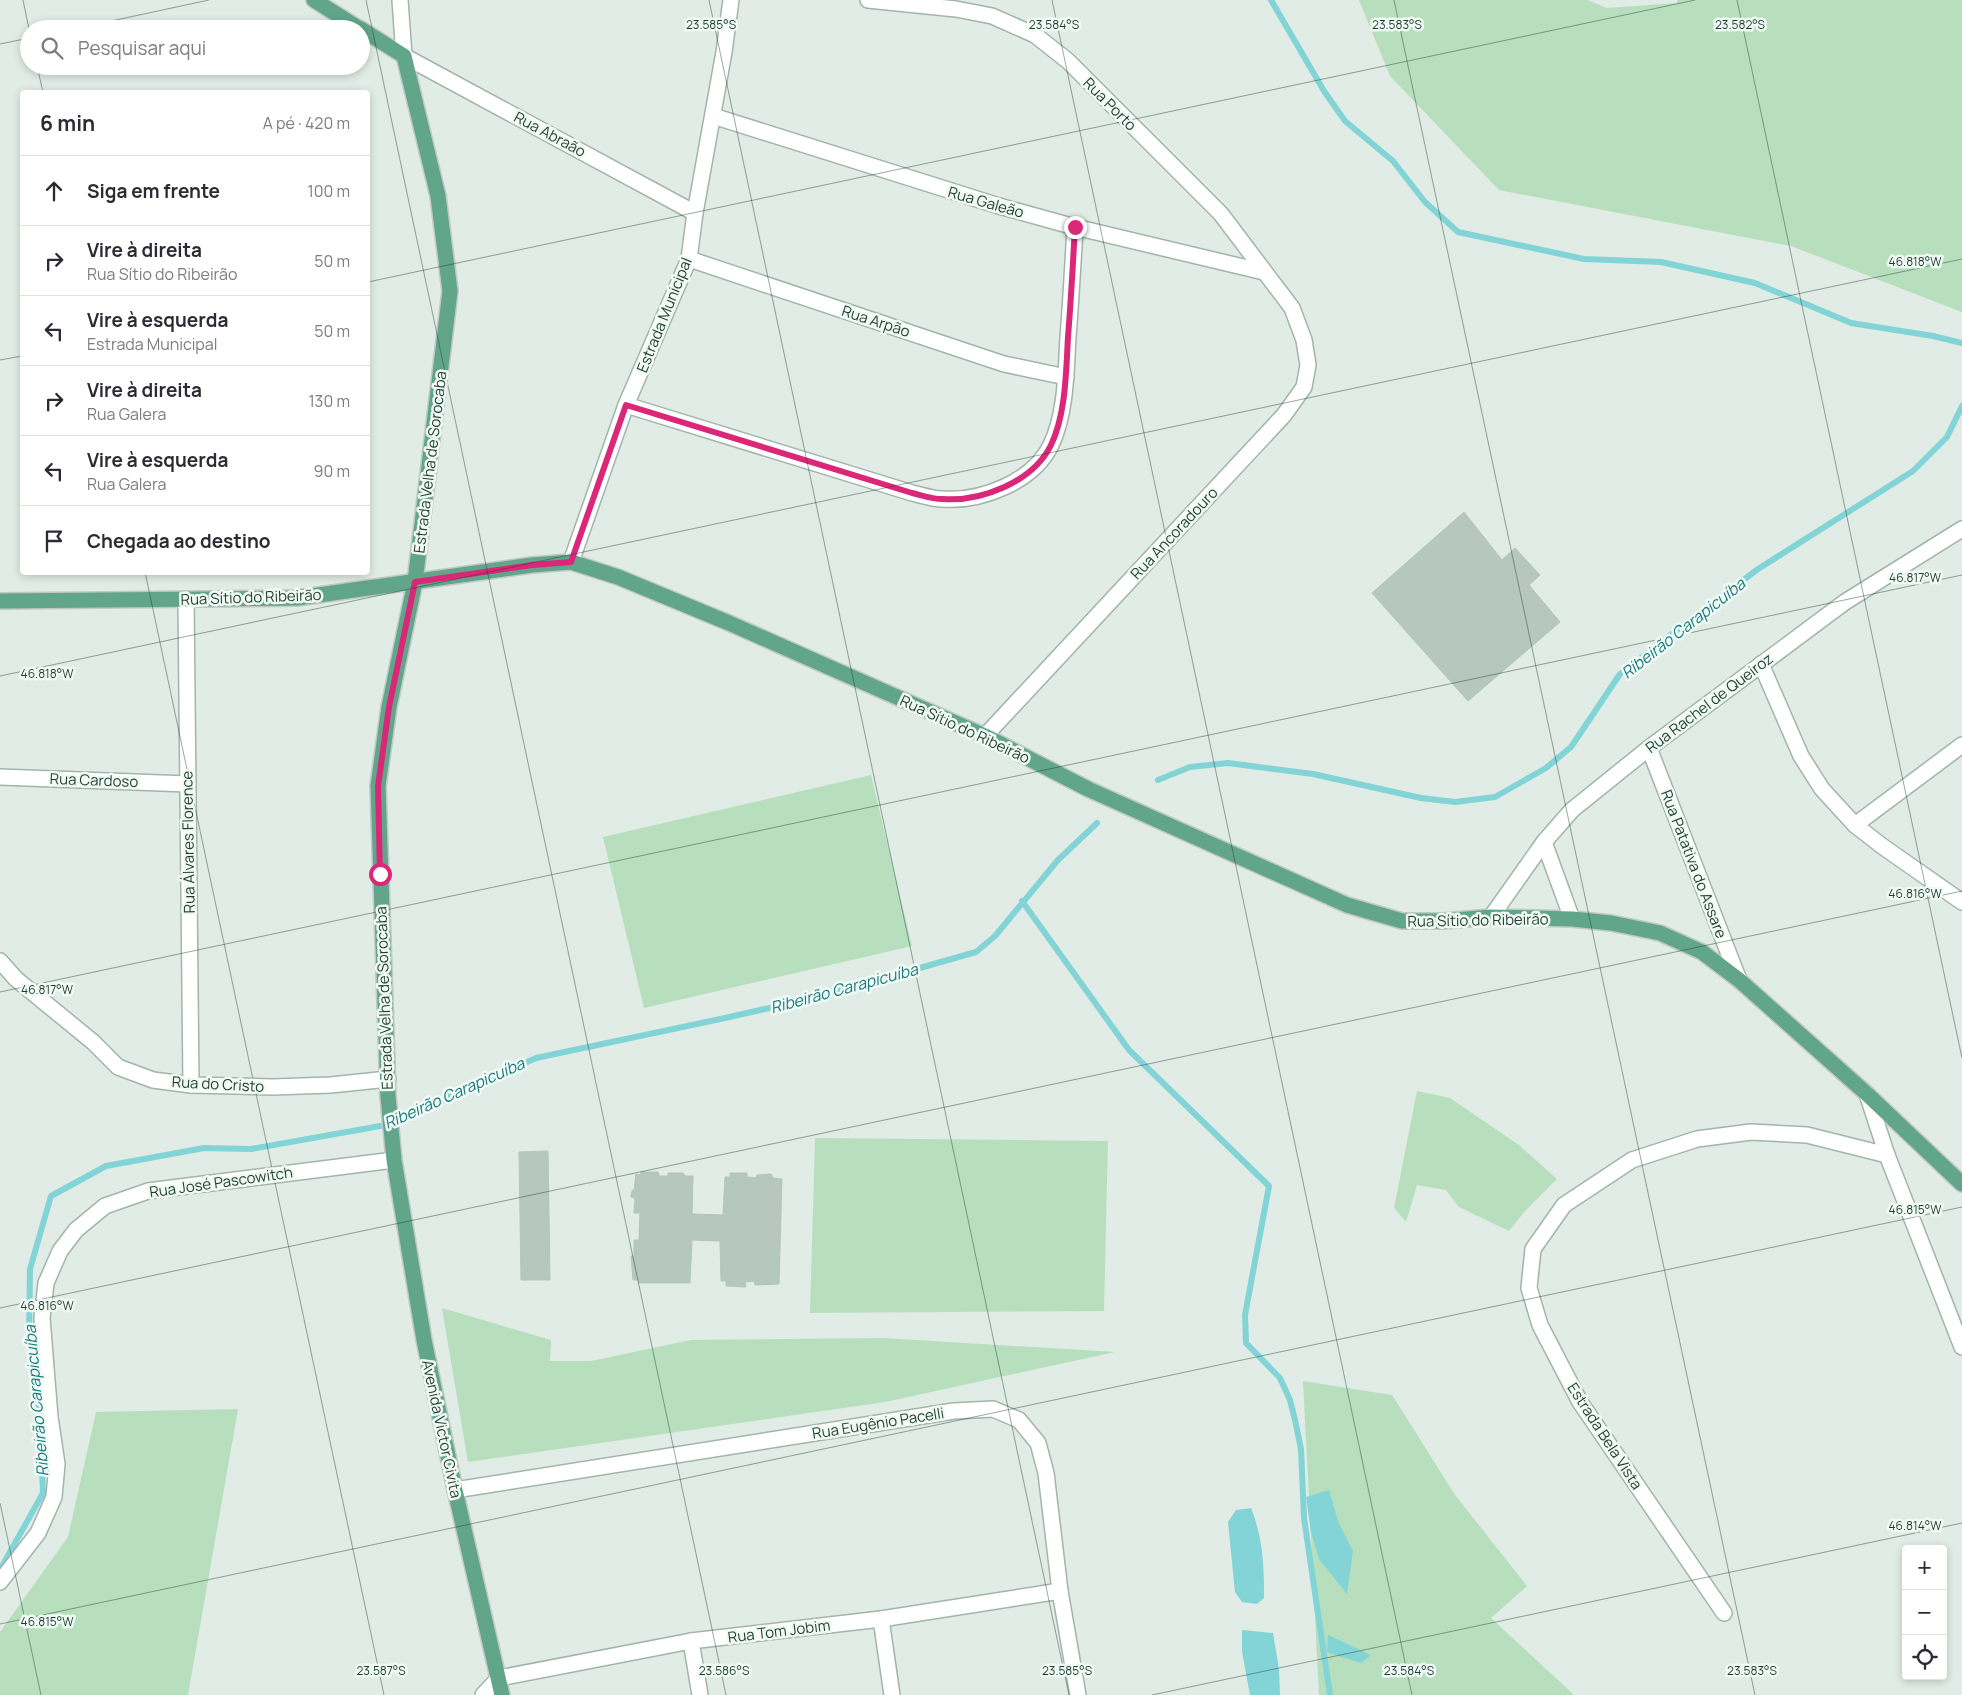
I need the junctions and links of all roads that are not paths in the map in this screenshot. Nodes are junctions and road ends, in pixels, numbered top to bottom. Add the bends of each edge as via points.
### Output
1 (314, 0) edge
2 (400, 0) edge
3 (731, 0) edge
4 (868, 0) edge
5 (346, 20) edge
6 (370, 35) edge
7 (404, 56) junction
8 (713, 116) junction
9 (695, 213) junction
10 (1075, 227) junction
11 (689, 259) junction
12 (1264, 272) junction
13 (1292, 308) joint
14 (1066, 377) junction
15 (626, 405) junction
16 (1962, 529) edge
17 (571, 562) junction
18 (415, 582) junction
19 (186, 599) junction
20 (0, 601) edge
21 (1761, 664) junction
22 (985, 736) junction
23 (1962, 745) edge
24 (1649, 748) junction
25 (0, 777) edge
26 (188, 784) junction
27 (1855, 825) junction
28 (1544, 842) junction
29 (1962, 902) edge
30 (1491, 917) junction
31 (1572, 919) junction
32 (0, 961) edge
33 (1739, 980) junction
34 (388, 1079) junction
35 (191, 1086) junction
36 (1867, 1094) junction
37 (393, 1154) junction
38 (1887, 1155) junction
39 (1962, 1184) edge
40 (1962, 1347) edge
41 (454, 1490) junction
42 (0, 1582) edge
43 (1060, 1591) junction
44 (1724, 1613) dead end
45 (881, 1619) junction
46 (691, 1641) junction
47 (499, 1678) junction
48 (483, 1695) edge
49 (502, 1695) edge
50 (700, 1695) edge
51 (892, 1695) edge
52 (1078, 1695) edge

1 - 5 main road
2 - 7 street
3 - 8 street, Estrada Municipal
4 - 12 street, Rua Porto via 956,8 992,16 1035,35 1068,61 1221,214
6 - 7 main road
7 - 9 street, Rua Abraão
7 - 18 main road, Estrada Velha de Sorocaba via 438,196 450,291
8 - 9 street, Estrada Municipal
8 - 10 street, Rua Galeão via 990,204
9 - 11 street, Estrada Municipal
10 - 12 street, Rua Galeão
10 - 14 street
11 - 14 street, Rua Arpão via 1004,364
11 - 15 street, Estrada Municipal
12 - 13 street, Rua Porto
13 - 22 street, Rua Ancoradouro via 1304,340 1308,365 1304,387 1284,415
14 - 15 street via 1058,429 1036,467 1010,486 979,497 942,499 912,493
15 - 17 street, Estrada Municipal
16 - 21 street, Rua Rachel de Queiroz via 1845,602
17 - 18 main road, Rua Sítio do Ribeirão
17 - 22 main road, Rua Sítio do Ribeirão via 618,577 721,620
18 - 19 main road, Rua Sítio do Ribeirão via 297,598
18 - 34 main road, Estrada Velha de Sorocaba via 389,707 378,786
19 - 20 main road, Rua Sítio do Ribeirão
19 - 26 street, Rua Álvares Florence
21 - 24 street, Rua Rachel de Queiroz
21 - 27 street via 1801,756 1822,788
22 - 30 main road, Rua Sítio do Ribeirão via 1088,789 1347,905 1402,921 1444,922
23 - 27 street
24 - 28 street, Rua Rachel de Queiroz via 1572,810
24 - 33 street, Rua Patativa do Assare
25 - 26 street, Rua Cardoso
26 - 35 street, Rua Álvares Florence
27 - 29 street
28 - 30 street, Rua Rachel de Queiroz
28 - 31 street
30 - 31 main road, Rua Sítio do Ribeirão
31 - 33 main road, Rua Sítio do Ribeirão via 1660,933 1702,952
32 - 35 street, Rua do Cristo via 16,979 93,1042 118,1067 153,1080
33 - 36 main road, Rua Sítio do Ribeirão
34 - 35 street, Rua do Cristo via 331,1085
34 - 37 main road, Estrada Velha de Sorocaba
36 - 38 street
36 - 39 main road, Rua Sítio do Ribeirão
37 - 41 main road, Avenida Victor Civita via 424,1340
37 - 42 street, Rua José Pascowitch via 148,1191 105,1206 76,1230 60,1251 46,1283 42,1318 57,1464 54,1497 38,1533
38 - 40 street
38 - 44 street, Estrada Bela Vista via 1808,1135 1751,1132 1697,1139 1632,1160 1564,1205 1533,1249 1529,1288 1540,1325 1580,1402
41 - 43 street, Rua Eugênio Pacelli via 954,1411 993,1409 1019,1420 1038,1443 1046,1473
41 - 47 main road, Avenida Victor Civita
43 - 45 street, Rua Tom Jobim
43 - 52 street, Rua Eugênio Pacelli
45 - 46 street, Rua Tom Jobim
45 - 51 street
46 - 47 street, Rua Tom Jobim
46 - 50 street
47 - 48 street
47 - 49 main road, Avenida Victor Civita

